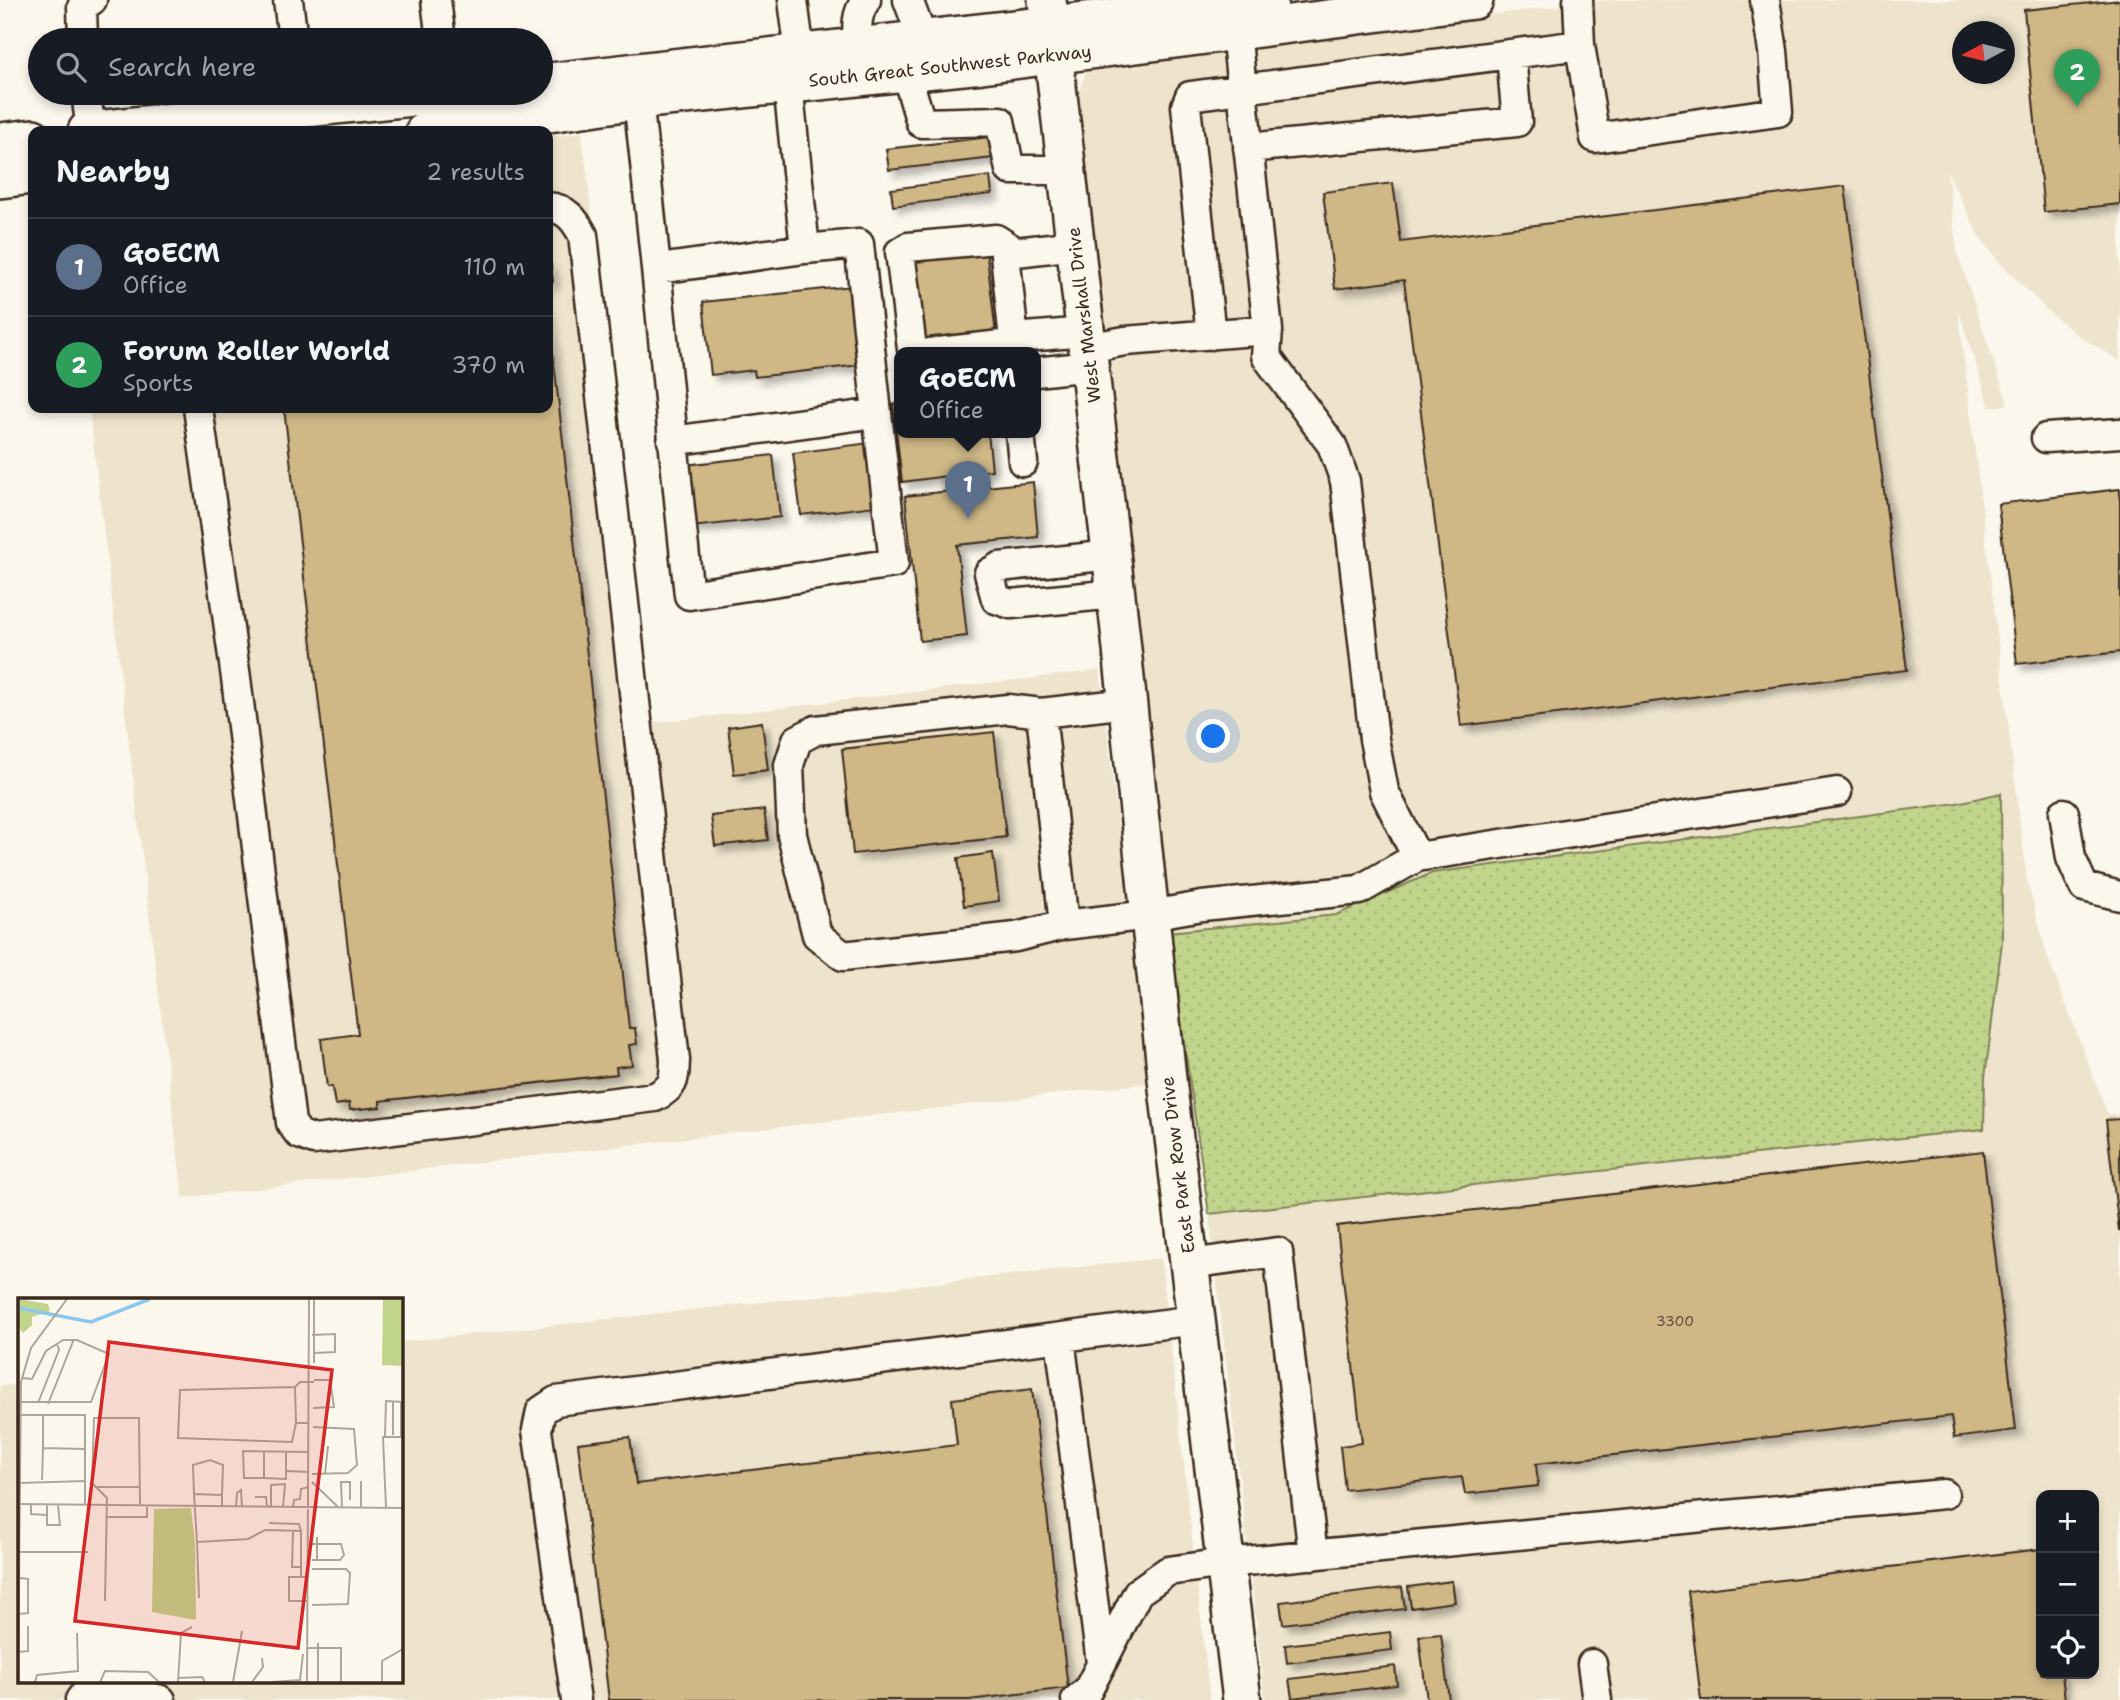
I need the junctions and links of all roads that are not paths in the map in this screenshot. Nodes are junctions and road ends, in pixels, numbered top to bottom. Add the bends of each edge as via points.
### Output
1 (92, 0) edge
2 (288, 0) edge
3 (436, 0) edge
4 (793, 0) edge
5 (866, 0) edge
6 (908, 0) edge
7 (1269, 0) edge
8 (1474, 0) edge
9 (1577, 0) edge
10 (1765, 0) edge
11 (1050, 27) edge
12 (83, 28) edge
13 (292, 28) edge
14 (440, 28) edge
15 (1236, 31) junction
16 (923, 40) junction
17 (1580, 45) junction
18 (858, 48) junction
19 (1511, 55) junction
20 (794, 69) junction
21 (906, 72) junction
22 (553, 83) edge
23 (637, 86) junction
24 (1242, 89) junction
25 (553, 104) edge
26 (90, 105) edge
27 (350, 105) edge
28 (547, 105) edge
29 (301, 111) edge
30 (97, 126) edge
31 (150, 126) edge
32 (449, 126) edge
33 (28, 139) edge
34 (0, 142) edge
35 (1248, 148) junction
36 (1067, 170) junction
37 (28, 176) edge
38 (0, 179) edge
39 (553, 208) edge
40 (1004, 244) junction
41 (1076, 245) junction
42 (805, 249) junction
43 (658, 269) junction
44 (1268, 330) junction
45 (1211, 335) junction
46 (1014, 340) junction
47 (912, 347) edge
48 (983, 347) edge
49 (1088, 349) junction
50 (1041, 370) edge
51 (199, 413) edge
52 (877, 413) junction
53 (2120, 433) edge
54 (1021, 438) edge
55 (2046, 439) dead end
56 (672, 441) junction
57 (1023, 462) dead end
58 (1112, 555) junction
59 (1116, 594) junction
60 (1120, 630) joint
61 (1128, 703) junction
62 (1041, 713) junction
63 (1837, 792) dead end
64 (2064, 813) dead end
65 (1417, 857) junction
66 (2120, 896) edge
67 (1150, 915) junction
68 (1064, 925) junction
69 (1189, 1264) junction
70 (1196, 1320) junction
71 (1060, 1338) junction
72 (1944, 1494) dead end
73 (1313, 1555) junction
74 (1225, 1563) junction
75 (1101, 1663) junction
76 (1592, 1664) dead end
77 (80, 1700) edge
78 (161, 1700) edge
79 (576, 1700) edge
80 (1076, 1700) edge
81 (1241, 1700) edge
82 (1597, 1700) edge

1 - 12 lane via 82,8
2 - 13 lane
3 - 14 lane
4 - 20 lane
5 - 18 lane via 856,20
6 - 16 lane
7 - 11 main road, South Great Southwest Parkway
8 - 15 main road, South Great Southwest Parkway
9 - 17 lane
10 - 17 lane via 1778,112 1595,138
11 - 15 main road, South Great Southwest Parkway
11 - 16 main road, South Great Southwest Parkway
11 - 21 main road, South Great Southwest Parkway
11 - 36 main road, West Marshall Drive
15 - 24 lane
16 - 18 main road, South Great Southwest Parkway
17 - 19 lane
18 - 20 main road, South Great Southwest Parkway
19 - 24 lane
19 - 35 lane via 1517,122
20 - 21 main road, South Great Southwest Parkway
20 - 23 main road, South Great Southwest Parkway
20 - 42 lane
21 - 36 lane via 921,123 1000,121 1010,170
22 - 23 main road, South Great Southwest Parkway
23 - 25 main road, South Great Southwest Parkway
23 - 43 lane
24 - 35 lane
24 - 45 lane via 1190,96 1186,106
26 - 30 lane
27 - 29 main road
28 - 32 main road, South Great Southwest Parkway
29 - 31 main road
33 - 34 main road
35 - 44 lane
36 - 41 main road, West Marshall Drive
37 - 38 main road
39 - 51 lane via 563,210 583,235 675,1060 674,1080 667,1091 655,1097 314,1140 299,1134 291,1124
40 - 41 lane via 1016,251
40 - 46 lane
40 - 47 lane via 996,239 900,251
41 - 49 main road, West Marshall Drive
42 - 43 lane
42 - 52 lane via 859,244
43 - 56 lane
44 - 45 lane
44 - 65 lane via 1266,356 1332,445 1345,481 1381,778
45 - 49 lane via 1125,341
46 - 48 lane
46 - 49 lane via 1026,337
49 - 50 lane
49 - 58 main road, West Marshall Drive
52 - 56 lane
52 - 56 lane via 894,563 689,595
53 - 55 lane
54 - 57 lane
58 - 59 main road, West Marshall Drive
58 - 59 lane via 999,567 989,573 996,599 1011,604
59 - 60 main road, West Marshall Drive
60 - 61 main road, East Park Row Drive
61 - 62 lane
61 - 67 main road, East Park Row Drive
62 - 68 lane
62 - 68 lane via 1008,709 816,730 797,740 789,765 792,835 817,935 843,957 1016,937
63 - 65 lane
64 - 66 lane via 2071,858 2084,887
65 - 67 lane via 1359,890
67 - 68 lane
67 - 69 main road, East Park Row Drive
69 - 70 main road, East Park Row Drive
69 - 73 lane via 1278,1252
70 - 71 lane
70 - 74 main road, East Park Row Drive
71 - 75 lane
71 - 79 lane via 556,1401 541,1411 537,1430
72 - 73 lane
73 - 74 lane
74 - 75 lane via 1168,1571 1138,1591
74 - 81 main road, East Park Row Drive
75 - 80 lane via 1088,1690
76 - 82 lane
77 - 78 lane via 85,1693 117,1688

